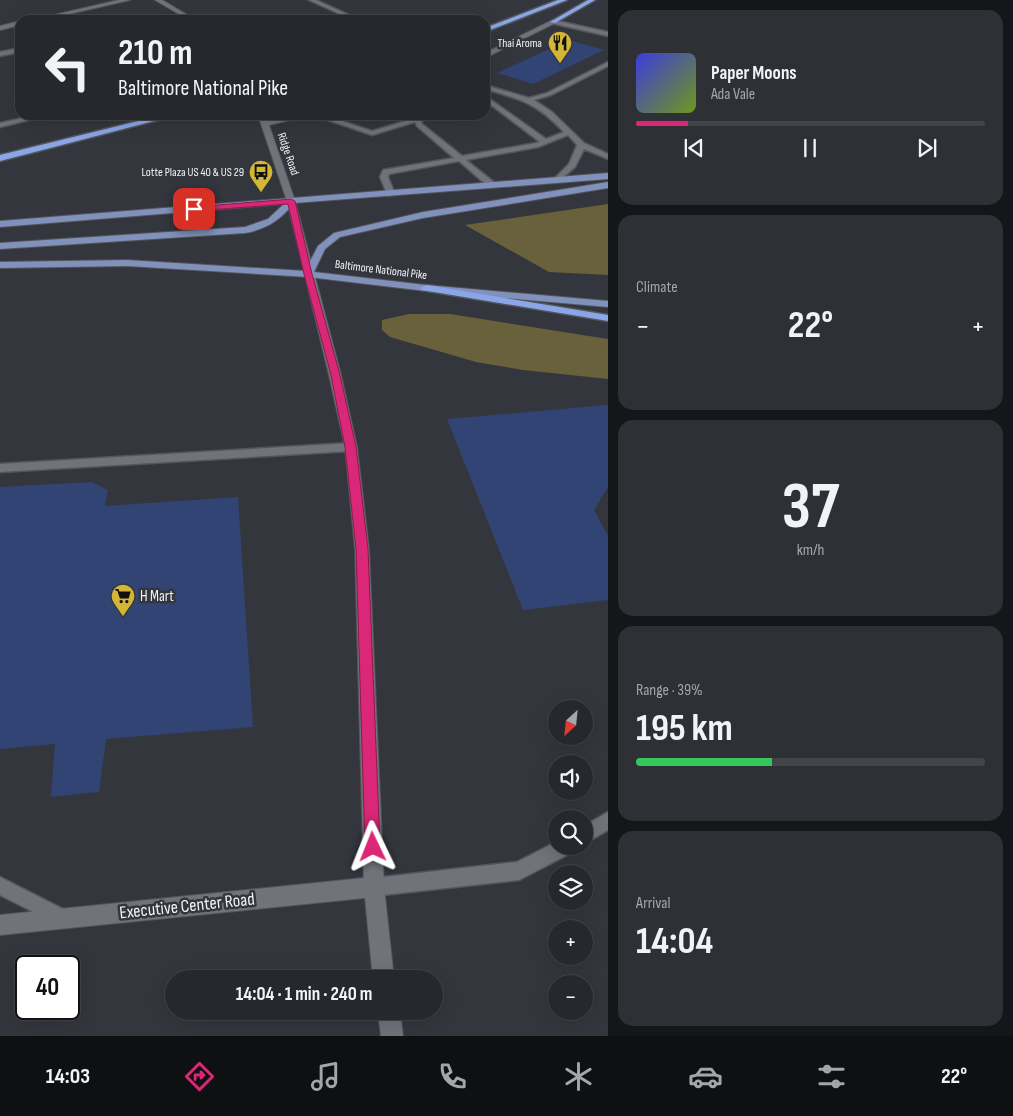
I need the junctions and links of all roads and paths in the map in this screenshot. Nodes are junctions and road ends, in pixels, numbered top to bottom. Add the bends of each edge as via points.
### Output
1 (127, 0) edge
2 (158, 0) edge
3 (312, 0) edge
4 (564, 0) edge
5 (592, 0) edge
6 (60, 15) edge
7 (184, 15) edge
8 (346, 15) edge
9 (553, 22) junction
10 (15, 24) edge
11 (0, 28) edge
12 (490, 28) edge
13 (608, 34) edge
14 (15, 51) edge
15 (0, 54) edge
16 (490, 54) edge
17 (608, 64) edge
18 (490, 89) edge
19 (512, 96) junction
20 (529, 100) junction
21 (490, 101) edge
22 (490, 104) edge
23 (23, 120) edge
24 (153, 120) edge
25 (264, 120) edge
26 (284, 120) edge
27 (332, 120) edge
28 (407, 120) edge
29 (416, 120) edge
30 (265, 124) junction
31 (0, 125) edge
32 (570, 132) junction
33 (545, 142) junction
34 (581, 145) junction
35 (608, 157) edge
36 (0, 158) edge
37 (460, 159) junction
38 (608, 176) edge
39 (556, 180) junction
40 (608, 185) edge
41 (492, 186) junction
42 (391, 194) junction
43 (291, 201) junction
44 (0, 224) edge
45 (0, 246) edge
46 (0, 265) edge
47 (308, 274) junction
48 (426, 288) junction
49 (608, 304) edge
50 (608, 318) edge
51 (351, 447) junction
52 (0, 468) edge
53 (608, 820) edge
54 (593, 830) edge
55 (550, 855) edge
56 (0, 886) edge
57 (374, 887) junction
58 (63, 918) junction
59 (0, 925) edge
60 (383, 970) edge
61 (390, 1020) edge
62 (392, 1036) edge

1 - 6 street
2 - 7 street
3 - 8 lane
4 - 12 highway
5 - 9 highway
9 - 13 lane
9 - 16 street
10 - 11 street
14 - 15 lane
17 - 20 lane via 549,94
18 - 19 lane
19 - 20 lane
19 - 21 lane
20 - 32 lane via 550,113
22 - 33 lane
23 - 31 lane
24 - 36 highway
25 - 30 street, Ridge Road
26 - 30 street
27 - 28 lane via 372,133
29 - 37 lane
30 - 43 street, Ridge Road
32 - 33 lane
32 - 34 lane
33 - 37 lane
34 - 35 lane
34 - 39 lane via 571,169
37 - 41 lane
37 - 42 lane via 386,172 384,177
38 - 39 main road
39 - 41 main road
40 - 47 main road via 423,216 338,235 321,248
41 - 42 main road
42 - 43 main road
43 - 44 main road
43 - 45 main road via 274,222 262,228
43 - 47 street, Ridge Road
46 - 47 main road, Baltimore National Pike via 127,263
47 - 48 main road, Baltimore National Pike
47 - 51 street, Ridge Road
48 - 49 main road, Baltimore National Pike
48 - 50 highway
51 - 52 lane
51 - 57 street, Ridge Road via 362,549
53 - 54 lane
55 - 57 lane via 519,871
56 - 58 lane
57 - 58 street, Executive Center Road
57 - 60 street, Ridge Road
58 - 59 street, Executive Center Road
61 - 62 street

